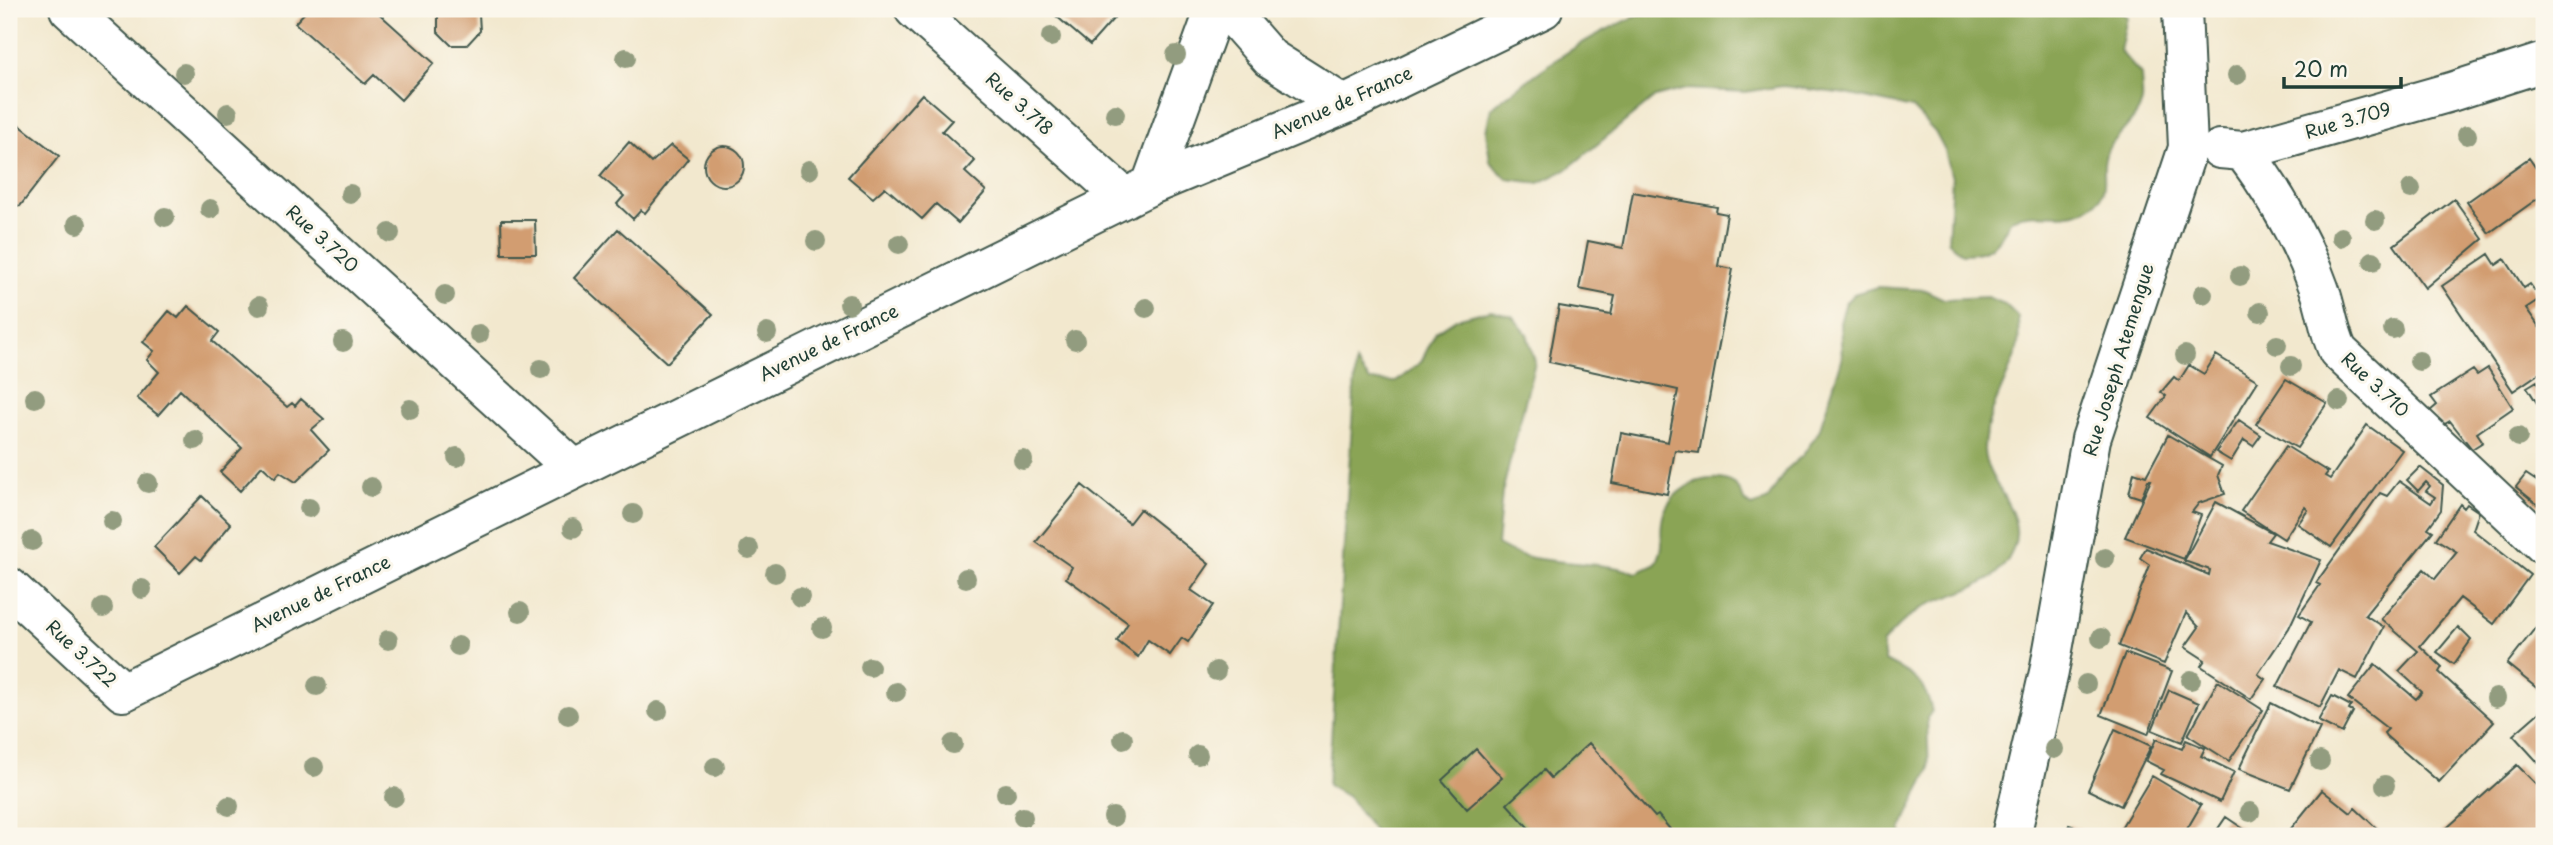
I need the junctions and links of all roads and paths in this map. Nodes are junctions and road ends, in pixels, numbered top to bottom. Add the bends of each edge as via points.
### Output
1 (69, 9) edge
2 (914, 9) edge
3 (1215, 9) edge
4 (1227, 9) edge
5 (1542, 9) edge
6 (2182, 9) edge
7 (2544, 62) edge
8 (1343, 105) junction
9 (2188, 148) junction
10 (2242, 151) junction
11 (1138, 192) junction
12 (574, 469) junction
13 (2544, 545) edge
14 (9, 587) edge
15 (123, 692) joint
16 (2011, 836) edge

1 - 12 street, Rue 3.720
2 - 11 street, Rue 3.718
3 - 11 street
4 - 8 street via 1270,58
5 - 8 street, Avenue de France
6 - 9 street, Rue Joseph Atemengue
7 - 10 street, Rue 3.709
8 - 11 street, Avenue de France
9 - 10 street, Rue 3.709
9 - 16 street, Rue Joseph Atemengue via 2091,439 2049,671
10 - 13 street, Rue 3.710 via 2273,189 2305,252 2338,351
11 - 12 street, Avenue de France
12 - 15 street, Avenue de France
14 - 15 street, Rue 3.722

